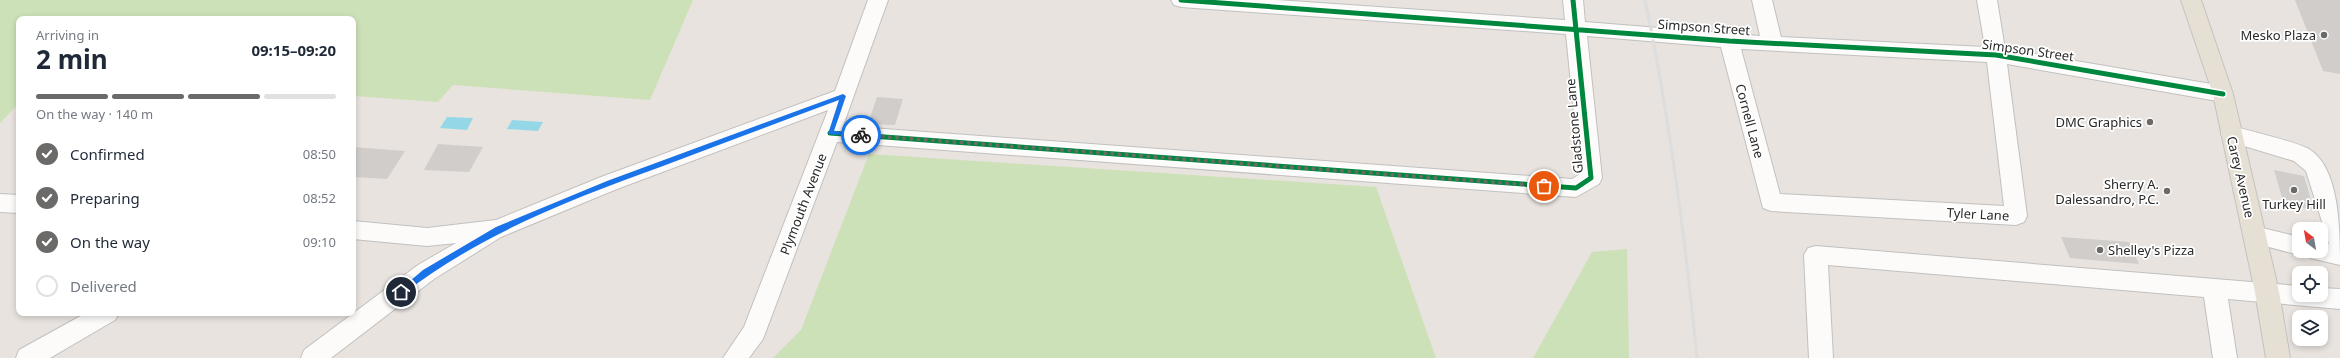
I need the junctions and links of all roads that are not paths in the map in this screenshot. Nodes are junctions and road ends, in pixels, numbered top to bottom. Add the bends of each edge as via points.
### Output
1 (878, 0) edge
2 (1181, 0) edge
3 (1573, 0) edge
4 (1762, 0) edge
5 (1987, 0) edge
6 (2191, 0) edge
7 (1577, 28) junction
8 (1729, 41) junction
9 (1772, 43) junction
10 (1996, 55) junction
11 (2223, 94) junction
12 (843, 96) junction
13 (830, 133) junction
14 (2232, 134) junction
15 (1771, 202) joint
16 (0, 203) edge
17 (16, 204) edge
18 (498, 229) junction
19 (356, 230) edge
20 (2254, 235) junction
21 (2292, 244) edge
22 (2340, 244) edge
23 (2328, 253) edge
24 (2340, 256) edge
25 (2214, 288) junction
26 (2267, 292) junction
27 (2340, 300) edge
28 (102, 316) edge
29 (28, 358) edge
30 (312, 358) edge
31 (735, 358) edge
32 (1821, 358) edge
33 (2225, 358) edge
34 (2278, 358) edge

1 - 12 street, Plymouth Avenue
2 - 7 street, Simpson Street
3 - 7 street
4 - 9 street
5 - 10 street, Tyler Lane
6 - 11 main road, Carey Avenue
7 - 8 street, Simpson Street
7 - 13 street, Gladstone Lane via 1591,178 1576,188
8 - 9 street, Simpson Street
8 - 15 street, Cornell Lane
9 - 10 street, Simpson Street
10 - 11 street, Simpson Street
10 - 15 street, Tyler Lane via 2016,216
11 - 14 main road, Carey Avenue
12 - 13 street, Plymouth Avenue
12 - 18 street via 609,183
13 - 31 street, Plymouth Avenue via 754,332
14 - 20 main road, Carey Avenue
14 - 22 street via 2301,155 2316,166
16 - 17 street
18 - 19 street via 427,237
18 - 30 street via 426,272
20 - 21 street
20 - 26 main road, Carey Avenue
23 - 24 street
25 - 26 street
25 - 32 street via 1816,255
25 - 33 street
26 - 27 street
26 - 34 main road, Carey Avenue
28 - 29 street

